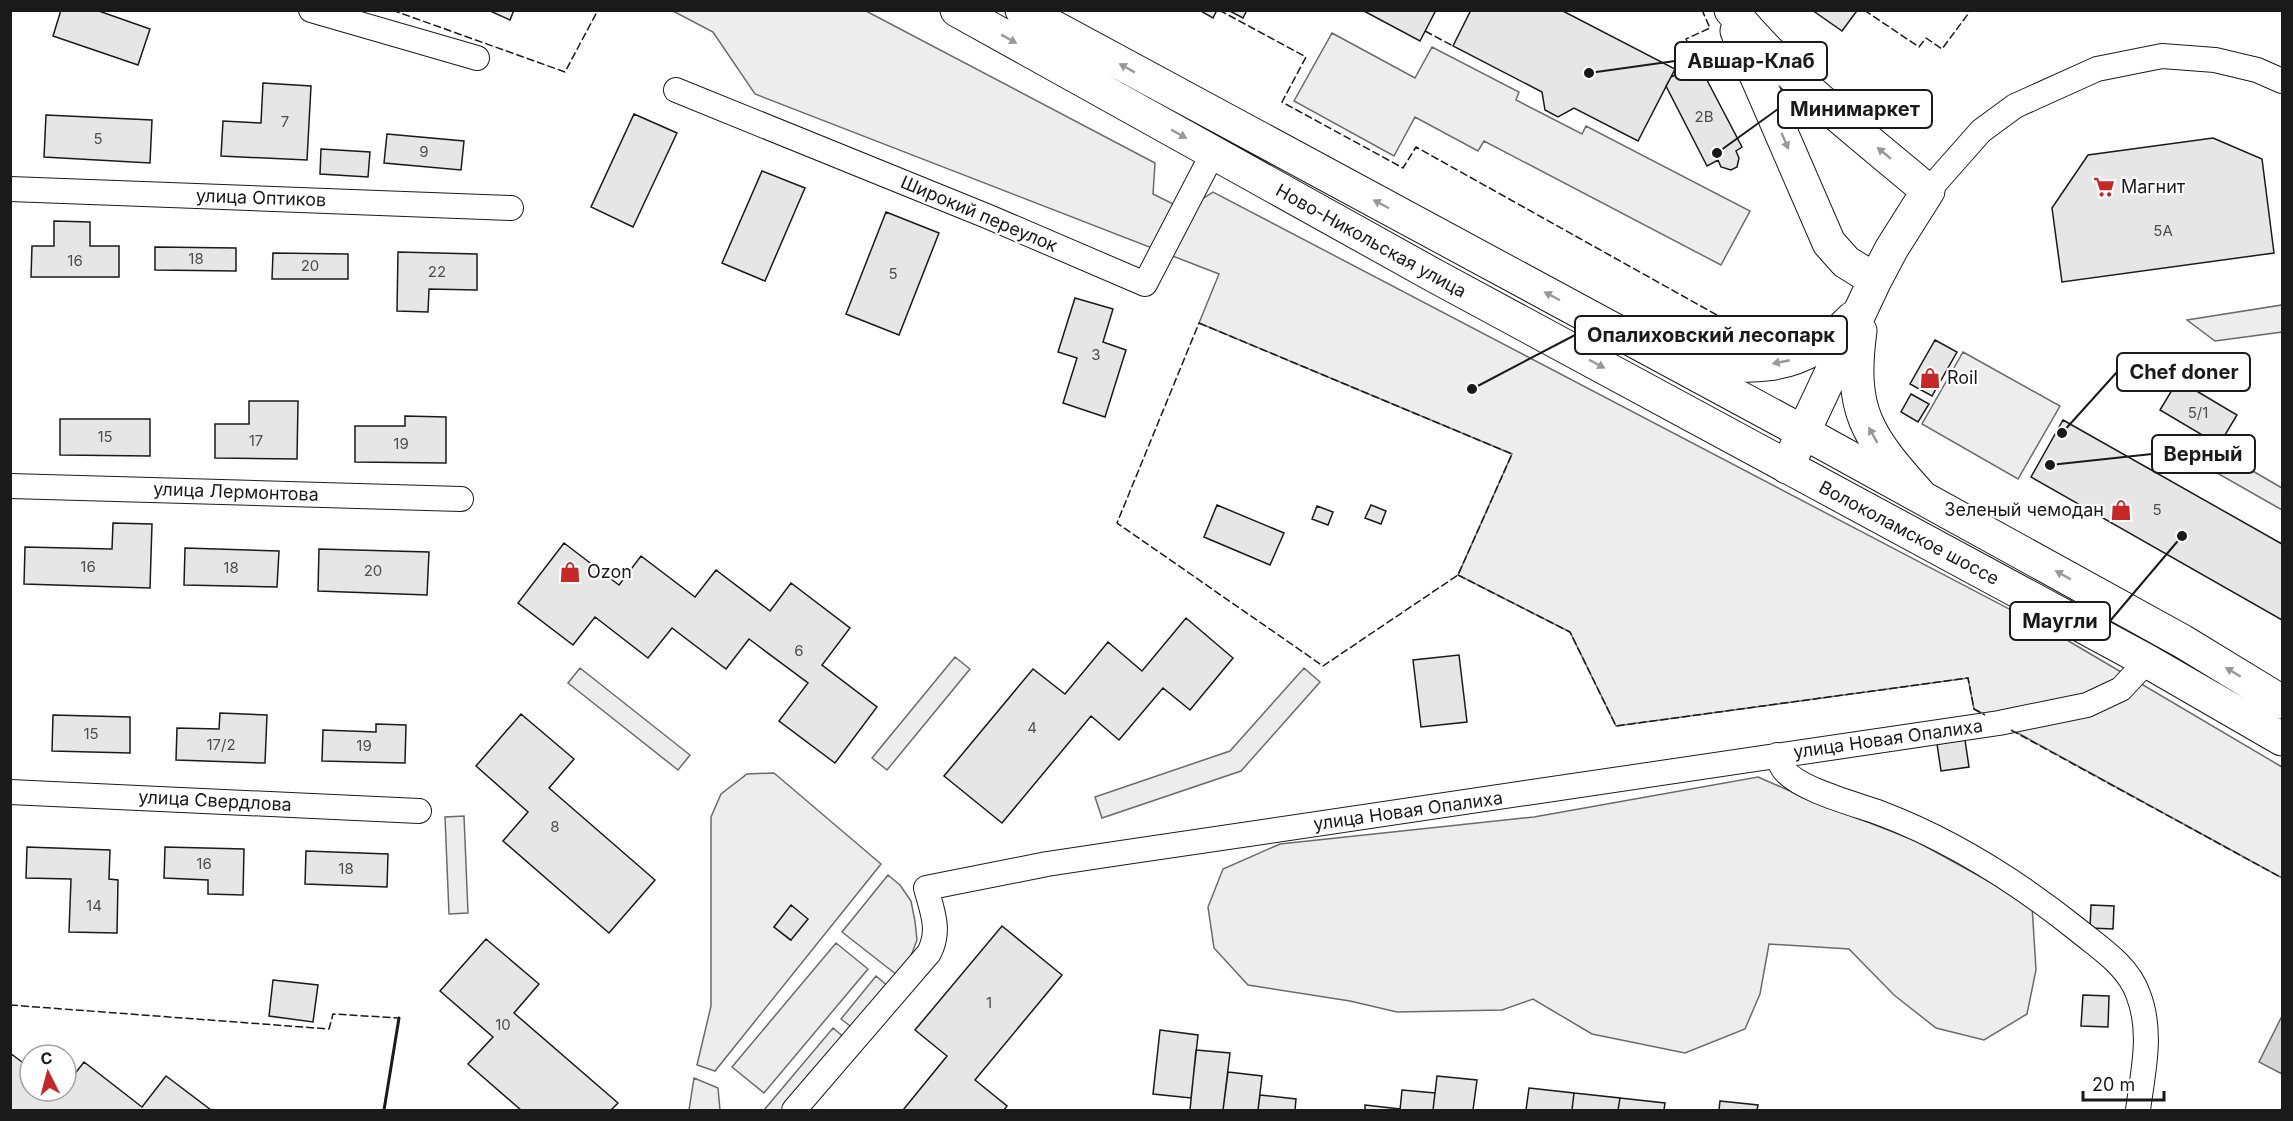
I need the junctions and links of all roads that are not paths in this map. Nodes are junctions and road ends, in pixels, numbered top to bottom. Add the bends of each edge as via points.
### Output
1 (311, 10) edge
2 (957, 10) edge
3 (1022, 10) edge
4 (1730, 10) edge
5 (477, 58) dead end
6 (2283, 81) edge
7 (676, 90) dead end
8 (1213, 153) junction
9 (10, 189) edge
10 (1928, 191) junction
11 (511, 208) dead end
12 (1869, 294) junction
13 (1659, 354) junction
14 (1803, 432) junction
15 (1787, 467) junction
16 (10, 486) edge
17 (1921, 497) junction
18 (461, 499) dead end
19 (2147, 661) junction
20 (2283, 702) edge
21 (2283, 740) edge
22 (1777, 755) junction
23 (10, 792) edge
24 (419, 811) dead end
25 (794, 1110) edge
26 (2138, 1110) edge

1 - 5 street
2 -> 8 main road, Ново-Никольская улица
13 -> 3 main road, Ново-Никольская улица
10 -> 4 main road via 1792,77
4 -> 12 main road via 1829,243
6 - 10 street via 2258,69 2215,60 2162,56 2097,69 2015,106 1981,131
7 - 8 street, Широкий переулок via 1145,284
8 -> 15 main road, Ново-Никольская улица
9 - 11 street, улица Оптиков
10 - 12 main road
12 -> 13 main road via 1842,330 1821,347 1794,359 1731,366
12 - 14 main road
17 -> 12 main road via 1870,433 1860,406 1856,378
13 - 14 main road, Ново-Никольская улица
14 - 15 main road
14 - 17 main road, Волоколамское шоссе
15 - 19 main road, Волоколамское шоссе
16 - 18 street, улица Лермонтова
20 -> 17 main road, Волоколамское шоссе via 2182,641
19 - 21 main road, Волоколамское шоссе
19 - 22 street, улица Новая Опалиха via 2121,689 2087,705 1999,723
22 - 25 street, улица Новая Опалиха via 1089,857 926,888 936,925 929,953
22 - 26 street via 1784,771 1807,787 1917,827 1993,868 2116,960 2137,991 2146,1019
23 - 24 street, улица Свердлова

